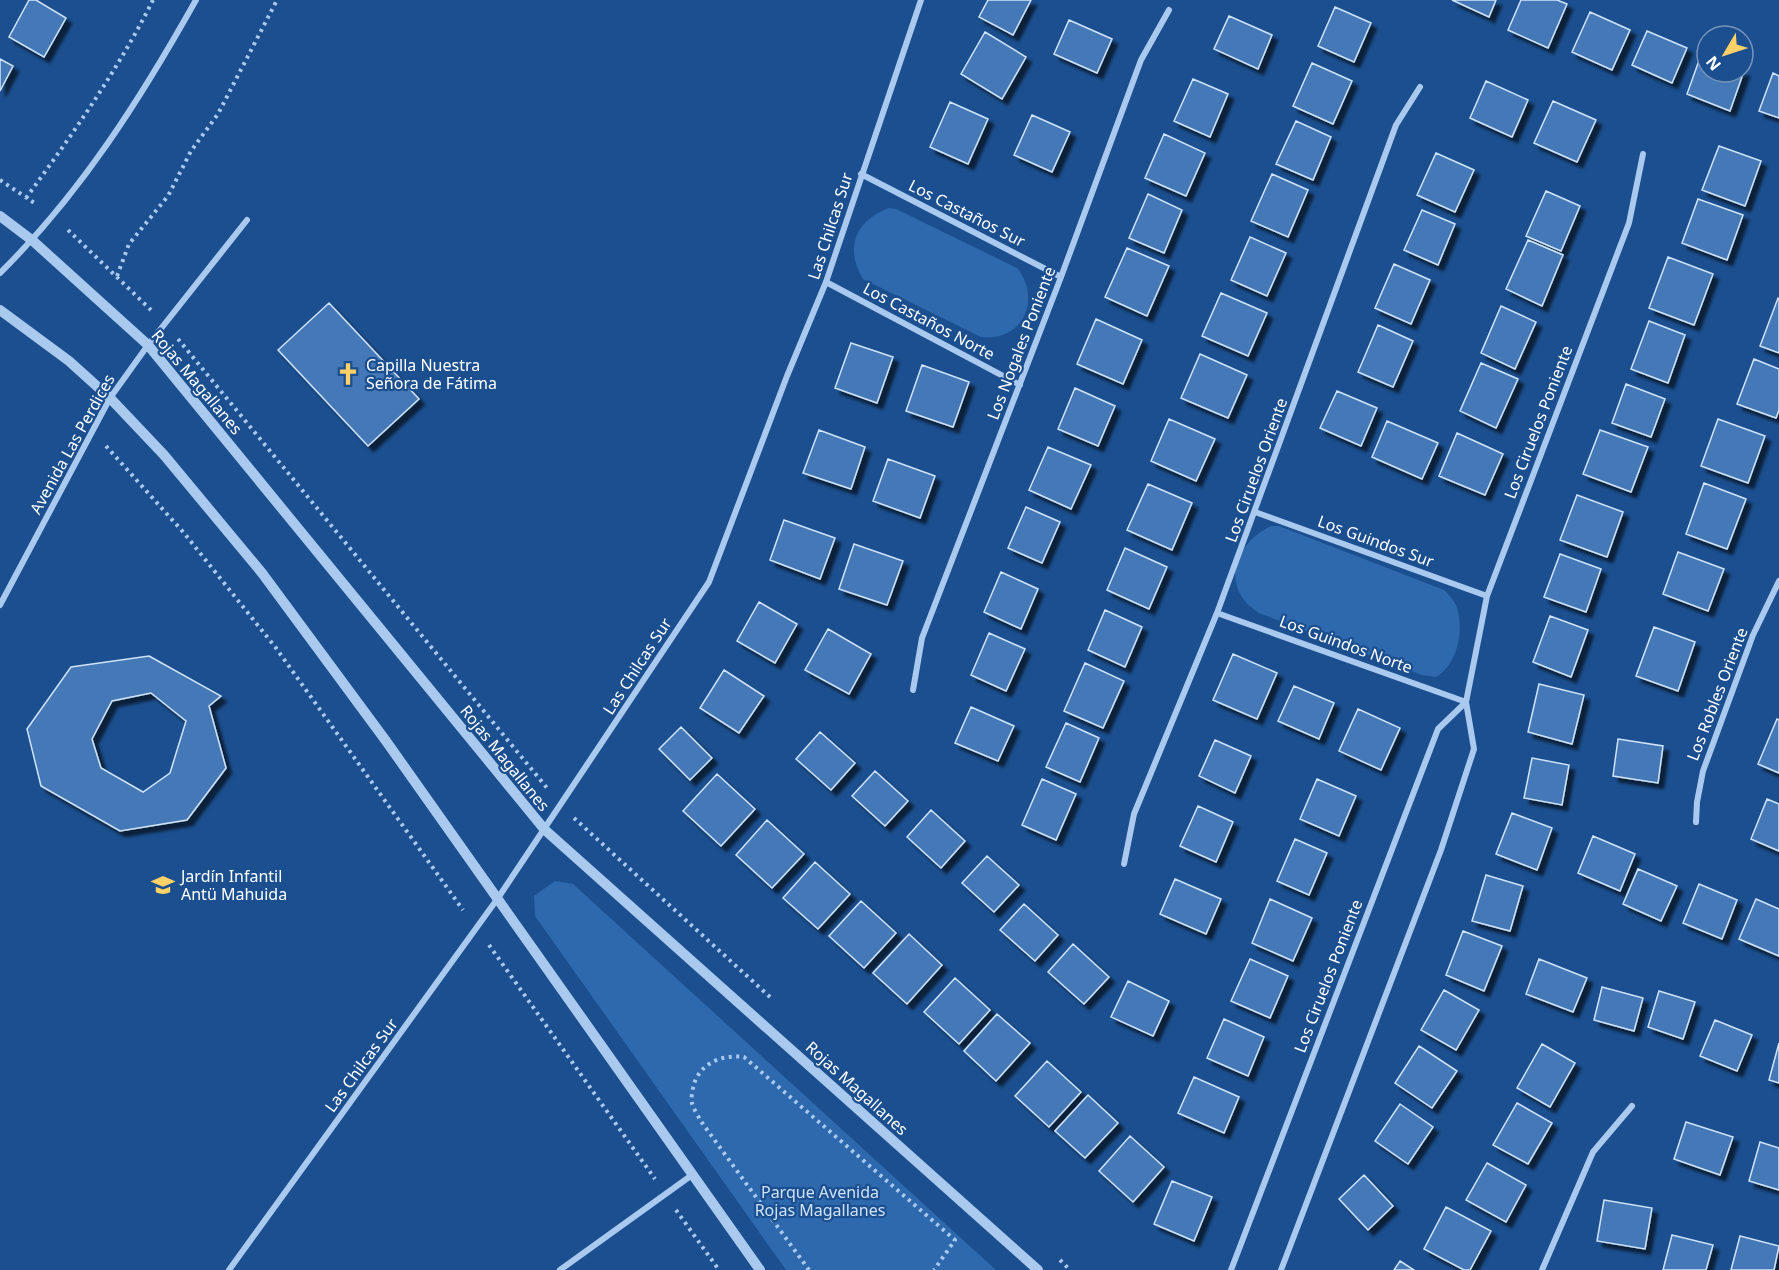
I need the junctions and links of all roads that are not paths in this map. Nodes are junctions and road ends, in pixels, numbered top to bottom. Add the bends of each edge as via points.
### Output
1 (196, 0) edge
2 (921, 0) edge
3 (1169, 10) dead end
4 (1420, 87) dead end
5 (1643, 154) dead end
6 (861, 174) junction
7 (0, 216) edge
8 (247, 220) dead end
9 (33, 241) junction
10 (0, 273) edge
11 (1061, 277) junction
12 (826, 282) junction
13 (0, 310) edge
14 (148, 345) junction
15 (1020, 385) junction
16 (110, 398) junction
17 (1255, 512) junction
18 (1779, 581) edge
19 (1777, 594) edge
20 (1487, 596) junction
21 (0, 605) edge
22 (1217, 613) junction
23 (913, 690) dead end
24 (1466, 702) junction
25 (1696, 822) dead end
26 (545, 830) junction
27 (1124, 864) dead end
28 (498, 898) junction
29 (1632, 1106) dead end
30 (692, 1175) junction
31 (229, 1270) edge
32 (560, 1270) edge
33 (760, 1270) edge
34 (1038, 1270) edge
35 (1231, 1270) edge
36 (1281, 1270) edge
37 (1542, 1270) edge

1 - 9 street via 134,106
2 - 6 street, Las Chilcas Sur
3 - 11 street, Los Nogales Poniente via 1141,60
4 - 17 street, Los Ciruelos Oriente via 1396,125
5 - 20 street, Los Ciruelos Poniente via 1629,223
6 - 11 street, Los Castaños Sur
6 - 12 street, Las Chilcas Sur
7 - 9 street, Rojas Magallanes
8 - 14 street, Avenida Las Perdices
9 - 10 street
9 - 14 street, Rojas Magallanes
11 - 15 street, Los Nogales Poniente
12 - 15 street, Los Castaños Norte
12 - 26 street, Las Chilcas Sur via 709,582
13 - 16 street via 69,361
14 - 16 street, Avenida Las Perdices
14 - 26 street, Rojas Magallanes
15 - 23 street, Los Nogales Poniente via 922,638
16 - 21 street, Avenida Las Perdices
16 - 28 street via 164,455 262,573
17 - 20 street, Los Guindos Sur
17 - 22 street, Los Ciruelos Oriente
18 - 19 street, Los Robles Oriente
19 - 25 street, Los Robles Oriente via 1753,635 1702,771
20 - 24 street, Los Ciruelos Poniente
22 - 24 street, Los Guindos Norte
22 - 27 street, Los Ciruelos Oriente via 1134,814
24 - 35 street, Los Ciruelos Poniente via 1438,729
24 - 36 street, Los Ciruelos Poniente via 1474,749 1441,850
26 - 28 street, Las Chilcas Sur
26 - 34 street, Rojas Magallanes
28 - 30 street
28 - 31 street, Las Chilcas Sur
29 - 37 street via 1593,1152
30 - 32 street
30 - 33 street

